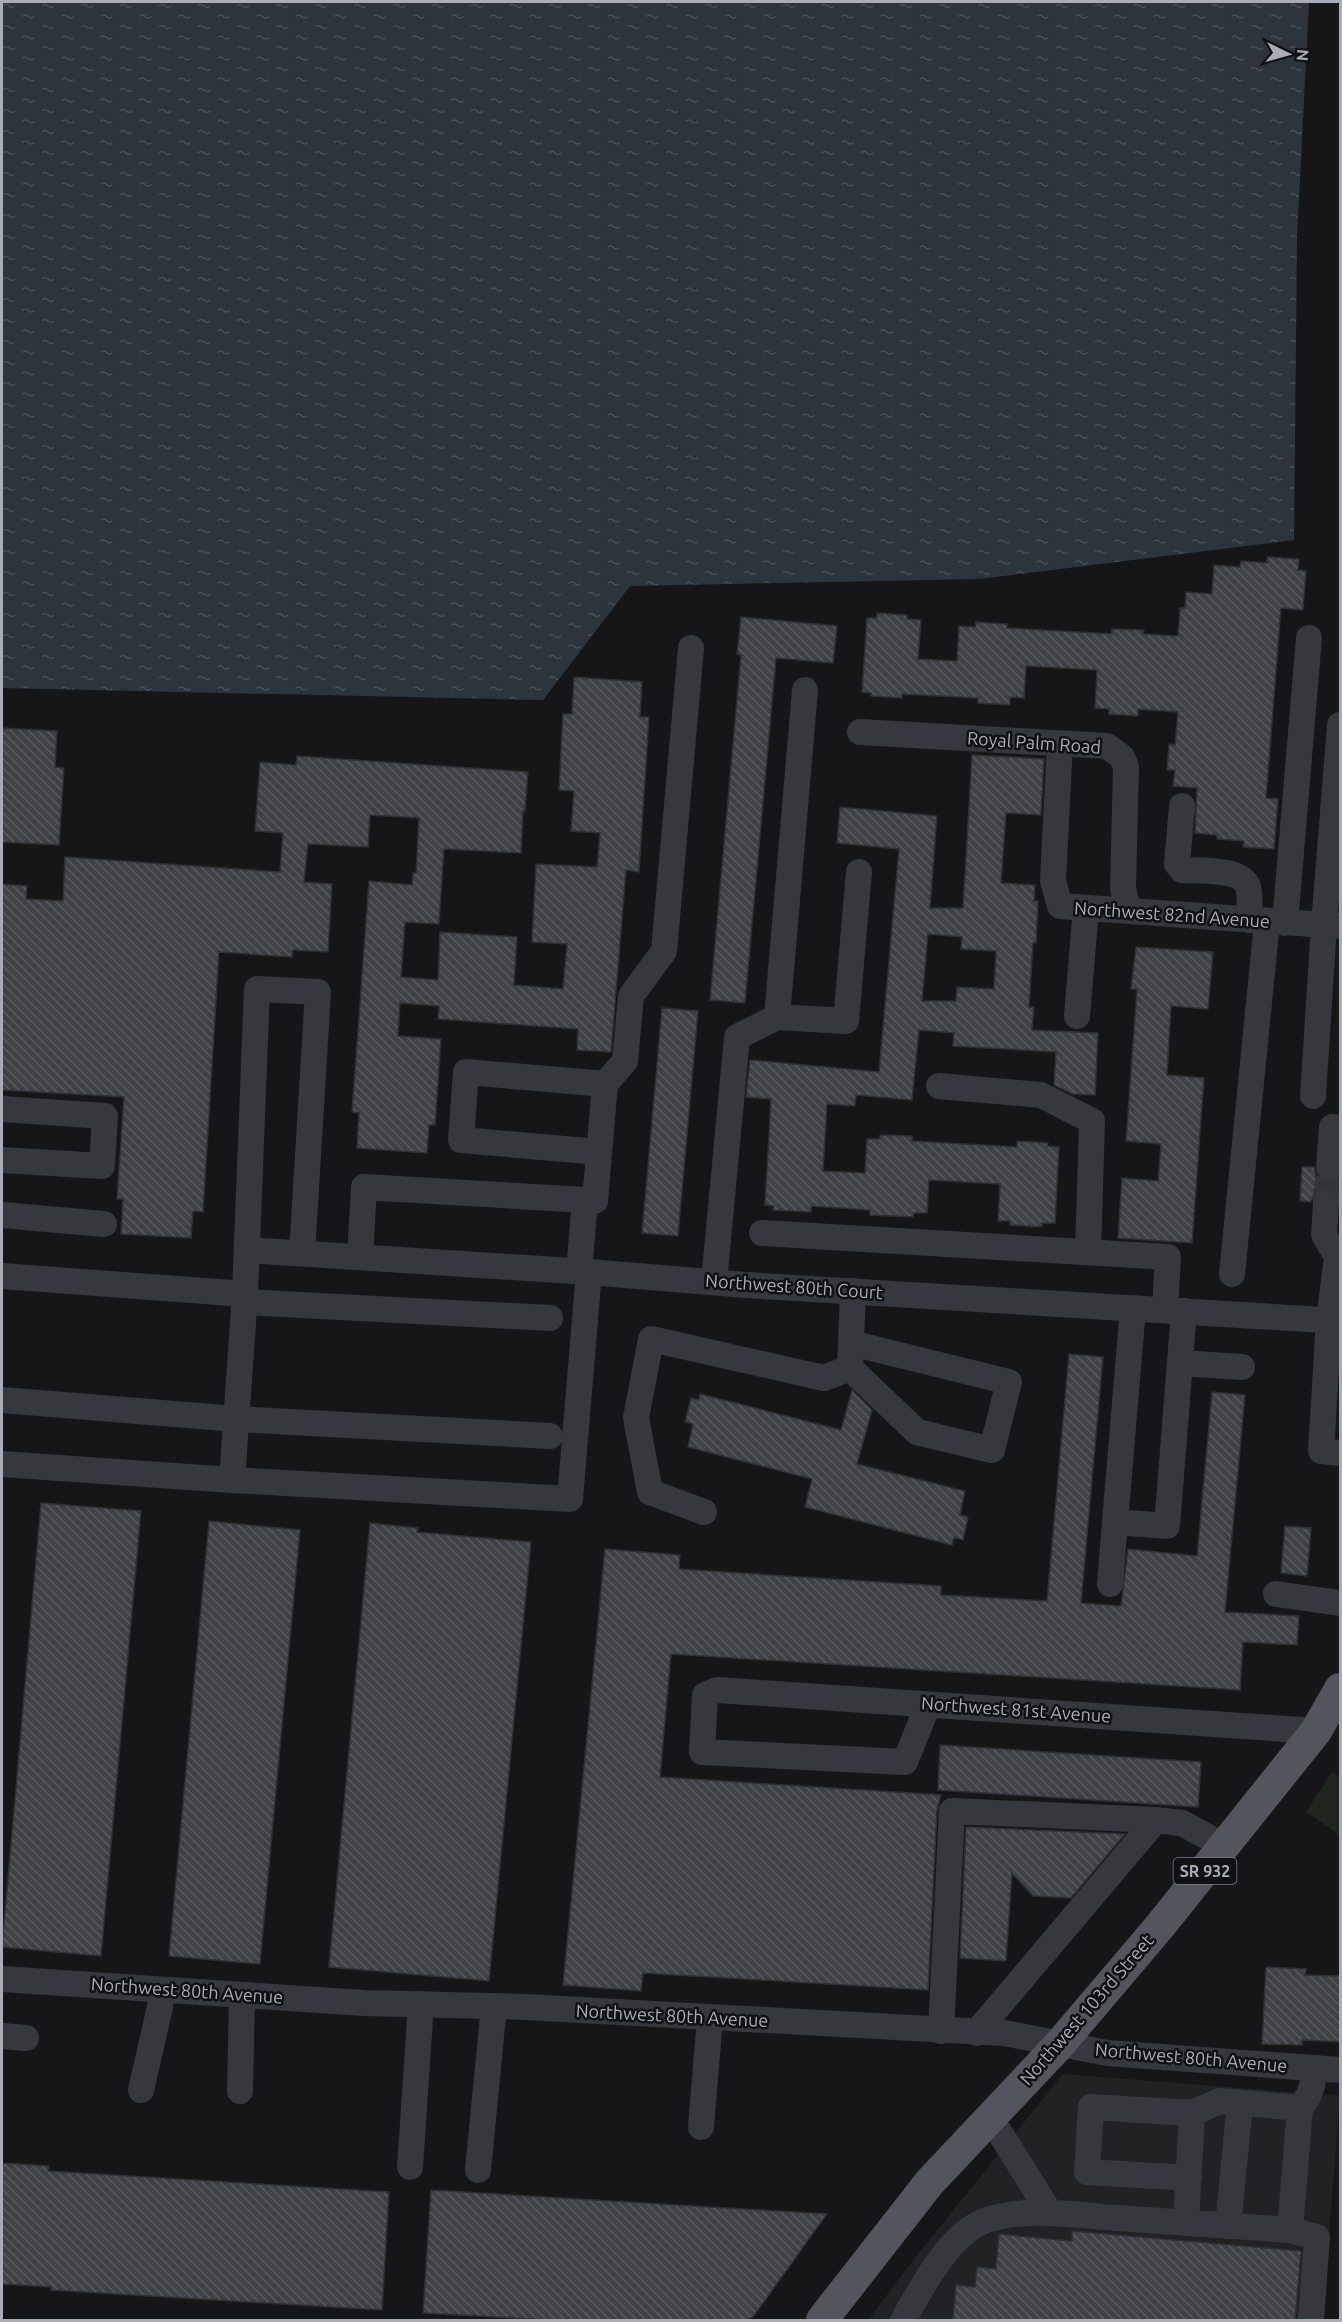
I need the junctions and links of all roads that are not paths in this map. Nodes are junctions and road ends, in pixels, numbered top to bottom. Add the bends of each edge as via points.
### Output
1 (1309, 639) dead end
2 (691, 648) dead end
3 (805, 690) dead end
4 (1341, 725) edge
5 (860, 732) dead end
6 (1060, 744) junction
7 (1182, 806) dead end
8 (859, 872) dead end
9 (1086, 908) junction
10 (1128, 912) junction
11 (1267, 922) junction
12 (1332, 926) edge
13 (1077, 1016) dead end
14 (777, 1017) junction
15 (605, 1084) junction
16 (939, 1086) dead end
17 (1313, 1096) dead end
18 (2, 1109) edge
19 (1341, 1128) edge
20 (599, 1152) junction
21 (2, 1160) edge
22 (1329, 1168) tunnel mouth
23 (585, 1200) junction
24 (1326, 1203) tunnel mouth
25 (2, 1215) edge
26 (104, 1224) dead end
27 (762, 1233) dead end
28 (248, 1250) junction
29 (1088, 1252) junction
30 (302, 1253) junction
31 (360, 1257) junction
32 (1339, 1257) edge
33 (584, 1272) junction
34 (1232, 1274) dead end
35 (2, 1276) edge
36 (714, 1282) junction
37 (853, 1291) junction
38 (244, 1298) junction
39 (1133, 1308) junction
40 (1175, 1311) junction
41 (550, 1318) dead end
42 (1335, 1321) edge
43 (850, 1355) junction
44 (1180, 1363) junction
45 (1242, 1368) dead end
46 (2, 1400) edge
47 (236, 1419) junction
48 (550, 1436) dead end
49 (1341, 1453) edge
50 (2, 1464) edge
51 (232, 1480) junction
52 (704, 1512) dead end
53 (1115, 1522) junction
54 (1110, 1584) dead end
55 (1276, 1594) dead end
56 (1340, 1602) edge
57 (1341, 1689) edge
58 (928, 1705) junction
59 (1326, 1727) edge
60 (1156, 1820) junction
61 (1224, 1846) junction
62 (2, 1979) edge
63 (162, 1990) junction
64 (242, 1995) junction
65 (420, 2004) junction
66 (494, 2007) junction
67 (710, 2018) junction
68 (941, 2031) junction
69 (976, 2033) junction
70 (1059, 2045) junction
71 (1315, 2068) junction
72 (1341, 2070) edge
73 (141, 2090) dead end
74 (240, 2091) dead end
75 (1240, 2103) junction
76 (1300, 2108) junction
77 (1192, 2113) junction
78 (990, 2117) junction
79 (700, 2127) dead end
80 (410, 2167) dead end
81 (478, 2170) dead end
82 (1189, 2178) junction
83 (1050, 2213) junction
84 (1186, 2222) junction
85 (1228, 2226) junction
86 (1290, 2230) junction
87 (822, 2320) edge
88 (903, 2320) edge
89 (1311, 2320) edge

1 - 11 street
2 - 15 street via 664,951 631,996 625,1061
3 - 14 street
4 - 12 street
5 - 6 street, Royal Palm Road
6 - 9 street, Northwest 82nd Avenue via 1053,881 1060,906
6 - 10 street, Royal Palm Road via 1107,746 1122,757 1126,767 1123,888
7 - 11 street via 1177,864 1182,870 1234,874 1245,880
8 - 14 street via 846,1021
9 - 10 street, Northwest 82nd Avenue
9 - 13 street
10 - 11 street, Northwest 82nd Avenue
11 - 12 street, Northwest 82nd Avenue
11 - 34 street
12 - 17 street
14 - 36 street via 737,1037
15 - 20 street
15 - 20 street via 466,1072 461,1140
16 - 29 street via 1041,1095 1092,1121
18 - 21 street via 105,1116 102,1166
19 - 22 street via 1332,1127
20 - 23 street via 595,1201
23 - 31 street via 364,1187
23 - 33 street
24 - 32 street via 1324,1235
25 - 26 street
27 - 29 street
28 - 30 street, Northwest 80th Court
28 - 30 street via 257,989 318,992
28 - 38 street
29 - 40 street via 1168,1257
30 - 31 street, Northwest 80th Court
31 - 33 street, Northwest 80th Court
32 - 42 street
33 - 36 street, Northwest 80th Court
33 - 51 street via 570,1499
35 - 38 street
36 - 37 street, Northwest 80th Court
37 - 39 street, Northwest 80th Court
37 - 43 street
38 - 41 street
38 - 47 street
39 - 40 street, Northwest 80th Court
39 - 53 street
40 - 42 street, Northwest 80th Court
40 - 44 street
42 - 49 street via 1322,1451
43 - 43 street via 917,1432 992,1450 1009,1382
43 - 52 street via 824,1378 651,1339 636,1418 650,1492
44 - 45 street
44 - 53 street via 1167,1526
46 - 47 street
47 - 48 street
47 - 51 street
50 - 51 street
53 - 54 street
55 - 56 street
57 - 59 main road, Northwest 103rd Street / SR 932
58 - 58 street, Northwest 81st Avenue via 717,1690 705,1695 702,1752 905,1762
58 - 59 street, Northwest 81st Avenue
59 - 61 main road, Northwest 103rd Street / SR 932
60 - 61 street via 1182,1823
60 - 68 street via 952,1811
60 - 69 street
61 - 70 main road, Northwest 103rd Street / SR 932
62 - 63 street, Northwest 80th Avenue
63 - 64 street, Northwest 80th Avenue
63 - 73 street
64 - 65 street, Northwest 80th Avenue
64 - 74 street
65 - 66 street, Northwest 80th Avenue
65 - 80 street
66 - 67 street, Northwest 80th Avenue
66 - 81 street
67 - 68 street, Northwest 80th Avenue
67 - 79 street
68 - 69 street, Northwest 80th Avenue
69 - 70 street, Northwest 80th Avenue via 1004,2033
70 - 71 street, Northwest 80th Avenue via 1107,2053
70 - 78 main road, Northwest 103rd Street / SR 932
71 - 72 street, Northwest 80th Avenue
71 - 76 street via 1313,2087
75 - 76 street
75 - 77 street via 1220,2101
75 - 85 street
76 - 86 street
77 - 82 street
77 - 82 street via 1091,2107 1087,2172
78 - 83 street
78 - 87 main road, Northwest 103rd Street / SR 932 via 929,2183
82 - 84 street
83 - 84 street
83 - 88 street via 999,2217 980,2223 938,2261
84 - 85 street
85 - 86 street
86 - 89 street via 1317,2237

